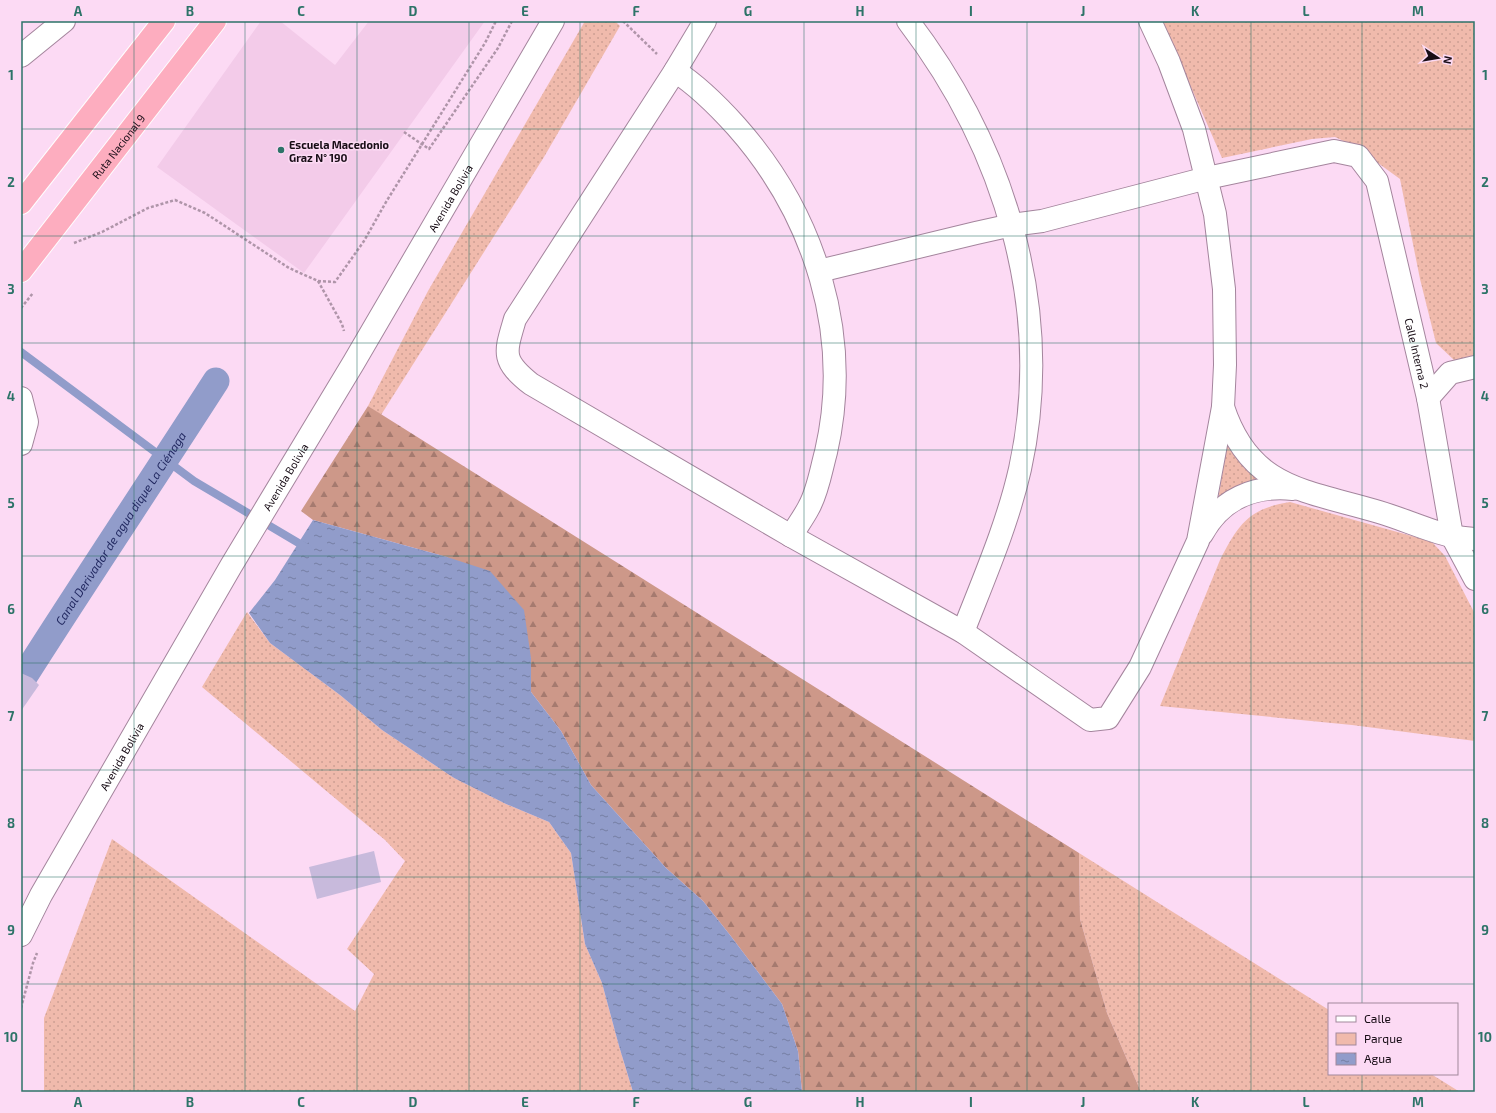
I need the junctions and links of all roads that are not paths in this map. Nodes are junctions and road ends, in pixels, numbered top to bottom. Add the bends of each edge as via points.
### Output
1 (64, 21) edge
2 (164, 21) edge
3 (215, 21) edge
4 (553, 21) edge
5 (705, 21) edge
6 (908, 21) edge
7 (1150, 21) edge
8 (21, 56) edge
9 (675, 71) junction
10 (1207, 178) junction
11 (21, 204) edge
12 (1012, 226) junction
13 (21, 271) edge
14 (819, 271) junction
15 (1475, 367) edge
16 (21, 398) edge
17 (1428, 398) junction
18 (1223, 407) junction
19 (21, 444) edge
20 (1300, 490) junction
21 (792, 536) junction
22 (1452, 536) junction
23 (1475, 539) edge
24 (1198, 541) junction
25 (1475, 579) edge
26 (963, 632) junction
27 (21, 935) edge

1 - 8 street
2 - 11 highway
3 - 13 highway, Ruta Nacional 9
4 - 27 street, Avenida Bolivia via 354,362 231,566 41,895
5 - 9 street
6 - 12 street via 946,74 964,105 992,166
7 - 10 street via 1194,128
9 - 14 street via 705,95 762,158 792,206
9 - 21 street via 515,319 508,344 508,360 518,374 531,384
10 - 12 street via 1042,221
10 - 17 street, Calle Interna 2 via 1334,151 1358,156 1377,180
10 - 18 street via 1215,214 1224,289
12 - 14 street
12 - 26 street via 1020,259 1029,324 1030,374 1026,431 1020,468 1006,521
14 - 21 street via 831,327 834,397 830,433 820,476 810,506
15 - 17 street via 1450,373
16 - 19 street via 26,422
17 - 22 street, Calle Interna 2
18 - 20 street via 1228,424 1247,454 1279,481
18 - 24 street
20 - 22 street
20 - 24 street via 1267,489 1244,495 1218,511
21 - 26 street
22 - 23 street
22 - 25 street, Calle Interna 2
24 - 26 street via 1140,666 1108,718 1090,720

